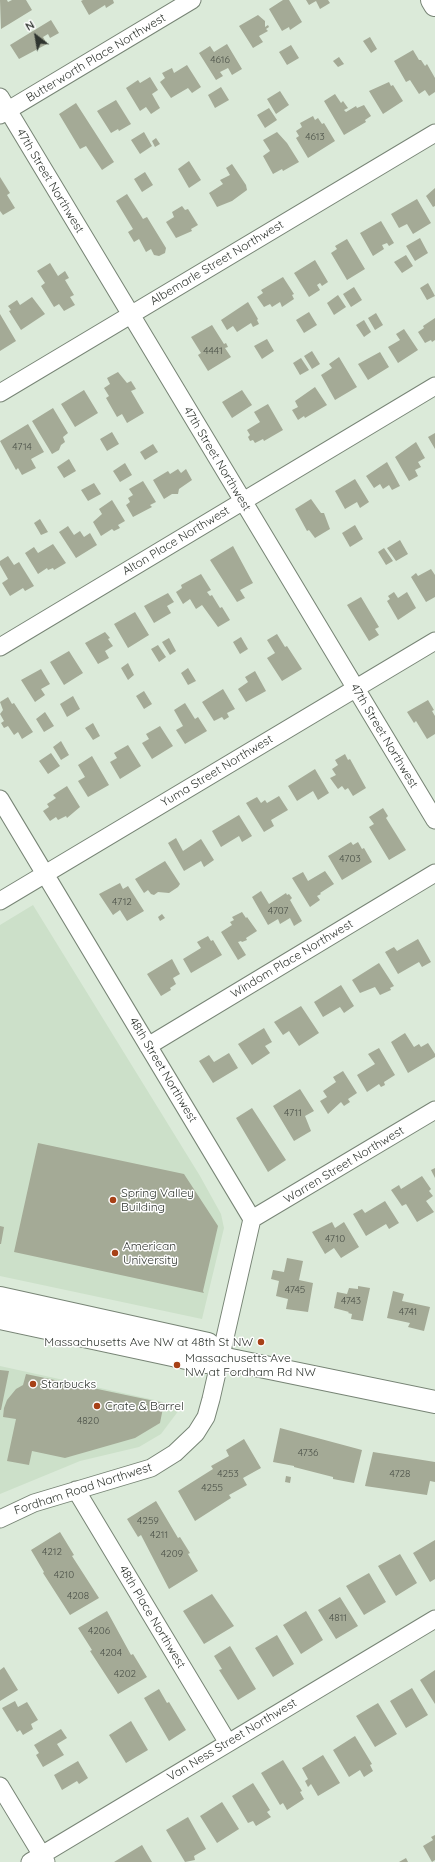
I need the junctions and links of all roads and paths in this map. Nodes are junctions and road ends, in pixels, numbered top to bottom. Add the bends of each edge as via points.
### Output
1 (192, 0) edge
2 (432, 0) edge
3 (435, 5) edge
4 (3, 107) edge
5 (435, 133) edge
6 (131, 315) junction
7 (435, 386) edge
8 (0, 394) edge
9 (243, 500) junction
10 (435, 641) edge
11 (0, 647) edge
12 (356, 688) junction
13 (0, 799) edge
14 (435, 820) edge
15 (435, 873) edge
16 (45, 874) junction
17 (0, 901) edge
18 (148, 1046) junction
19 (435, 1110) edge
20 (252, 1219) junction
21 (0, 1298) edge
22 (0, 1318) edge
23 (221, 1358) junction
24 (435, 1402) edge
25 (76, 1490) junction
26 (0, 1519) edge
27 (435, 1619) edge
28 (228, 1743) junction
29 (0, 1786) edge
30 (39, 1860) edge

1 - 4 street, Butterworth Place Northwest
2 - 3 main road
4 - 6 street, 47th Street Northwest
5 - 6 street, Albemarle Street Northwest
6 - 8 street, Albemarle Street Northwest
6 - 9 street, 47th Street Northwest
7 - 9 street, Alton Place Northwest
9 - 11 street, Alton Place Northwest
9 - 12 street, 47th Street Northwest
10 - 12 street, Yuma Street Northwest
12 - 14 street, 47th Street Northwest
12 - 16 street, Yuma Street Northwest
13 - 16 street, 48th Street Northwest
15 - 18 street, Windom Place Northwest
16 - 17 street, Yuma Street Northwest
16 - 18 street, 48th Street Northwest
18 - 20 street, 48th Street Northwest
19 - 20 street, Warren Street Northwest
20 - 23 street
21 - 23 main road via 208,1344
22 - 23 main road via 205,1362
23 - 24 main road
23 - 25 street, Fordham Road Northwest via 206,1417 183,1447 151,1468
25 - 26 street, Fordham Road Northwest via 34,1503
25 - 28 street, 48th Place Northwest
27 - 28 street, Van Ness Street Northwest
28 - 30 street, Van Ness Street Northwest
29 - 30 street

